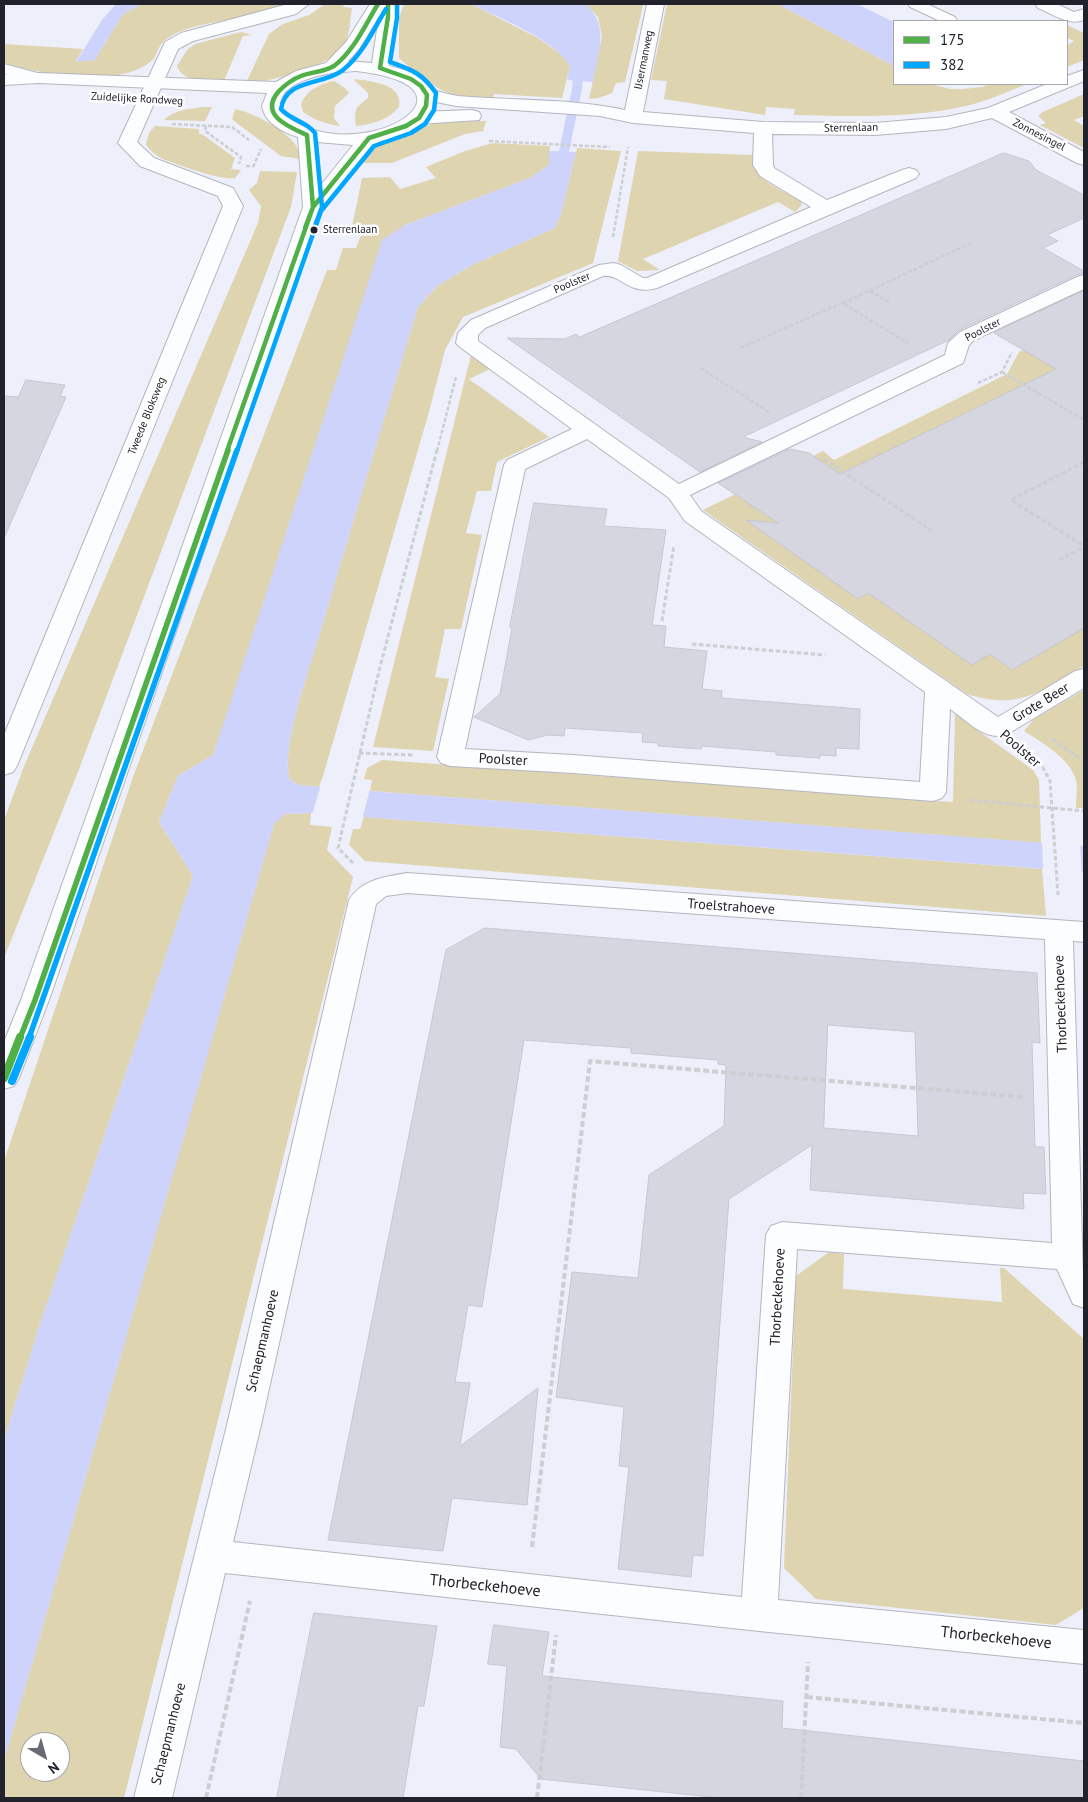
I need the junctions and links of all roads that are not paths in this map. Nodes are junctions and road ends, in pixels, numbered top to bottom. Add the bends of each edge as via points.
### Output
1 (300, 4) edge
2 (378, 4) edge
3 (388, 4) edge
4 (655, 4) edge
5 (918, 4) edge
6 (1044, 4) edge
7 (1084, 14) edge
8 (950, 20) edge
9 (332, 68) junction
10 (380, 68) junction
11 (4, 69) edge
12 (1084, 75) edge
13 (39, 78) junction
14 (4, 80) edge
15 (1068, 82) edge
16 (154, 83) junction
17 (1060, 85) edge
18 (280, 88) junction
19 (4, 89) edge
20 (426, 95) junction
21 (138, 100) junction
22 (182, 101) dead end
23 (255, 106) junction
24 (994, 112) junction
25 (554, 114) junction
26 (634, 117) junction
27 (419, 118) junction
28 (763, 128) junction
29 (307, 135) junction
30 (369, 138) junction
31 (1084, 159) edge
32 (909, 174) dead end
33 (313, 206) junction
34 (826, 208) junction
35 (1084, 281) edge
36 (587, 430) junction
37 (683, 502) junction
38 (1084, 677) edge
39 (938, 689) junction
40 (997, 729) joint
41 (4, 766) edge
42 (378, 888) joint
43 (1072, 932) edge
44 (4, 1078) edge
45 (1068, 1257) junction
46 (1084, 1295) edge
47 (212, 1556) junction
48 (759, 1615) junction
49 (1084, 1647) edge
50 (153, 1798) edge

1 - 16 street, Tweede Bloksweg via 290,10 187,37 171,46
2 - 9 street via 353,45
3 - 10 street
4 - 26 street, IJsermanweg
5 - 8 lane
6 - 7 street via 1074,18
9 - 10 street
9 - 18 street via 311,72
10 - 20 street via 411,78
11 - 13 lane, Zuidelijke Rondweg
12 - 15 street
13 - 14 street, Zuidelijke Rondweg
13 - 16 street, Zuidelijke Rondweg
16 - 18 street, Zuidelijke Rondweg
16 - 21 street, Tweede Bloksweg
17 - 24 street, Sterrenlaan
18 - 23 street via 272,98
19 - 21 street, Zuidelijke Rondweg
20 - 25 street, Sterrenlaan
20 - 27 street via 426,106
21 - 41 street, Tweede Bloksweg via 135,122 126,143 146,162 226,192 233,206
22 - 23 street, Zuidelijke Rondweg
23 - 29 street
24 - 28 street, Sterrenlaan via 946,123 875,129
24 - 31 street, Zonnesingel
25 - 26 street, Sterrenlaan
25 - 27 street, Sterrenlaan
26 - 28 street, Sterrenlaan
27 - 30 street via 406,126
28 - 34 street via 762,165 767,172
29 - 30 street via 334,139
29 - 33 street
30 - 33 street
32 - 34 street, Poolster
33 - 44 street via 35,1000
34 - 36 street, Poolster via 650,284 639,284 614,269 599,271 478,324 468,333 467,343
35 - 37 street, Poolster via 967,336 959,343 955,358 800,433
36 - 37 street, Poolster
36 - 39 street, Poolster via 516,465 450,757 933,792
37 - 39 street, Poolster via 693,516
38 - 40 street, Grote Beer
39 - 40 street, Poolster
42 - 43 street, Troelstrahoeve via 407,883
42 - 47 street, Schaepmanhoeve via 363,900
43 - 45 street, Thorbeckehoeve via 1064,1100
45 - 46 street, Thorbeckehoeve
45 - 48 street, Thorbeckehoeve via 782,1235
47 - 48 street, Thorbeckehoeve
47 - 50 street, Schaepmanhoeve
48 - 49 street, Thorbeckehoeve

